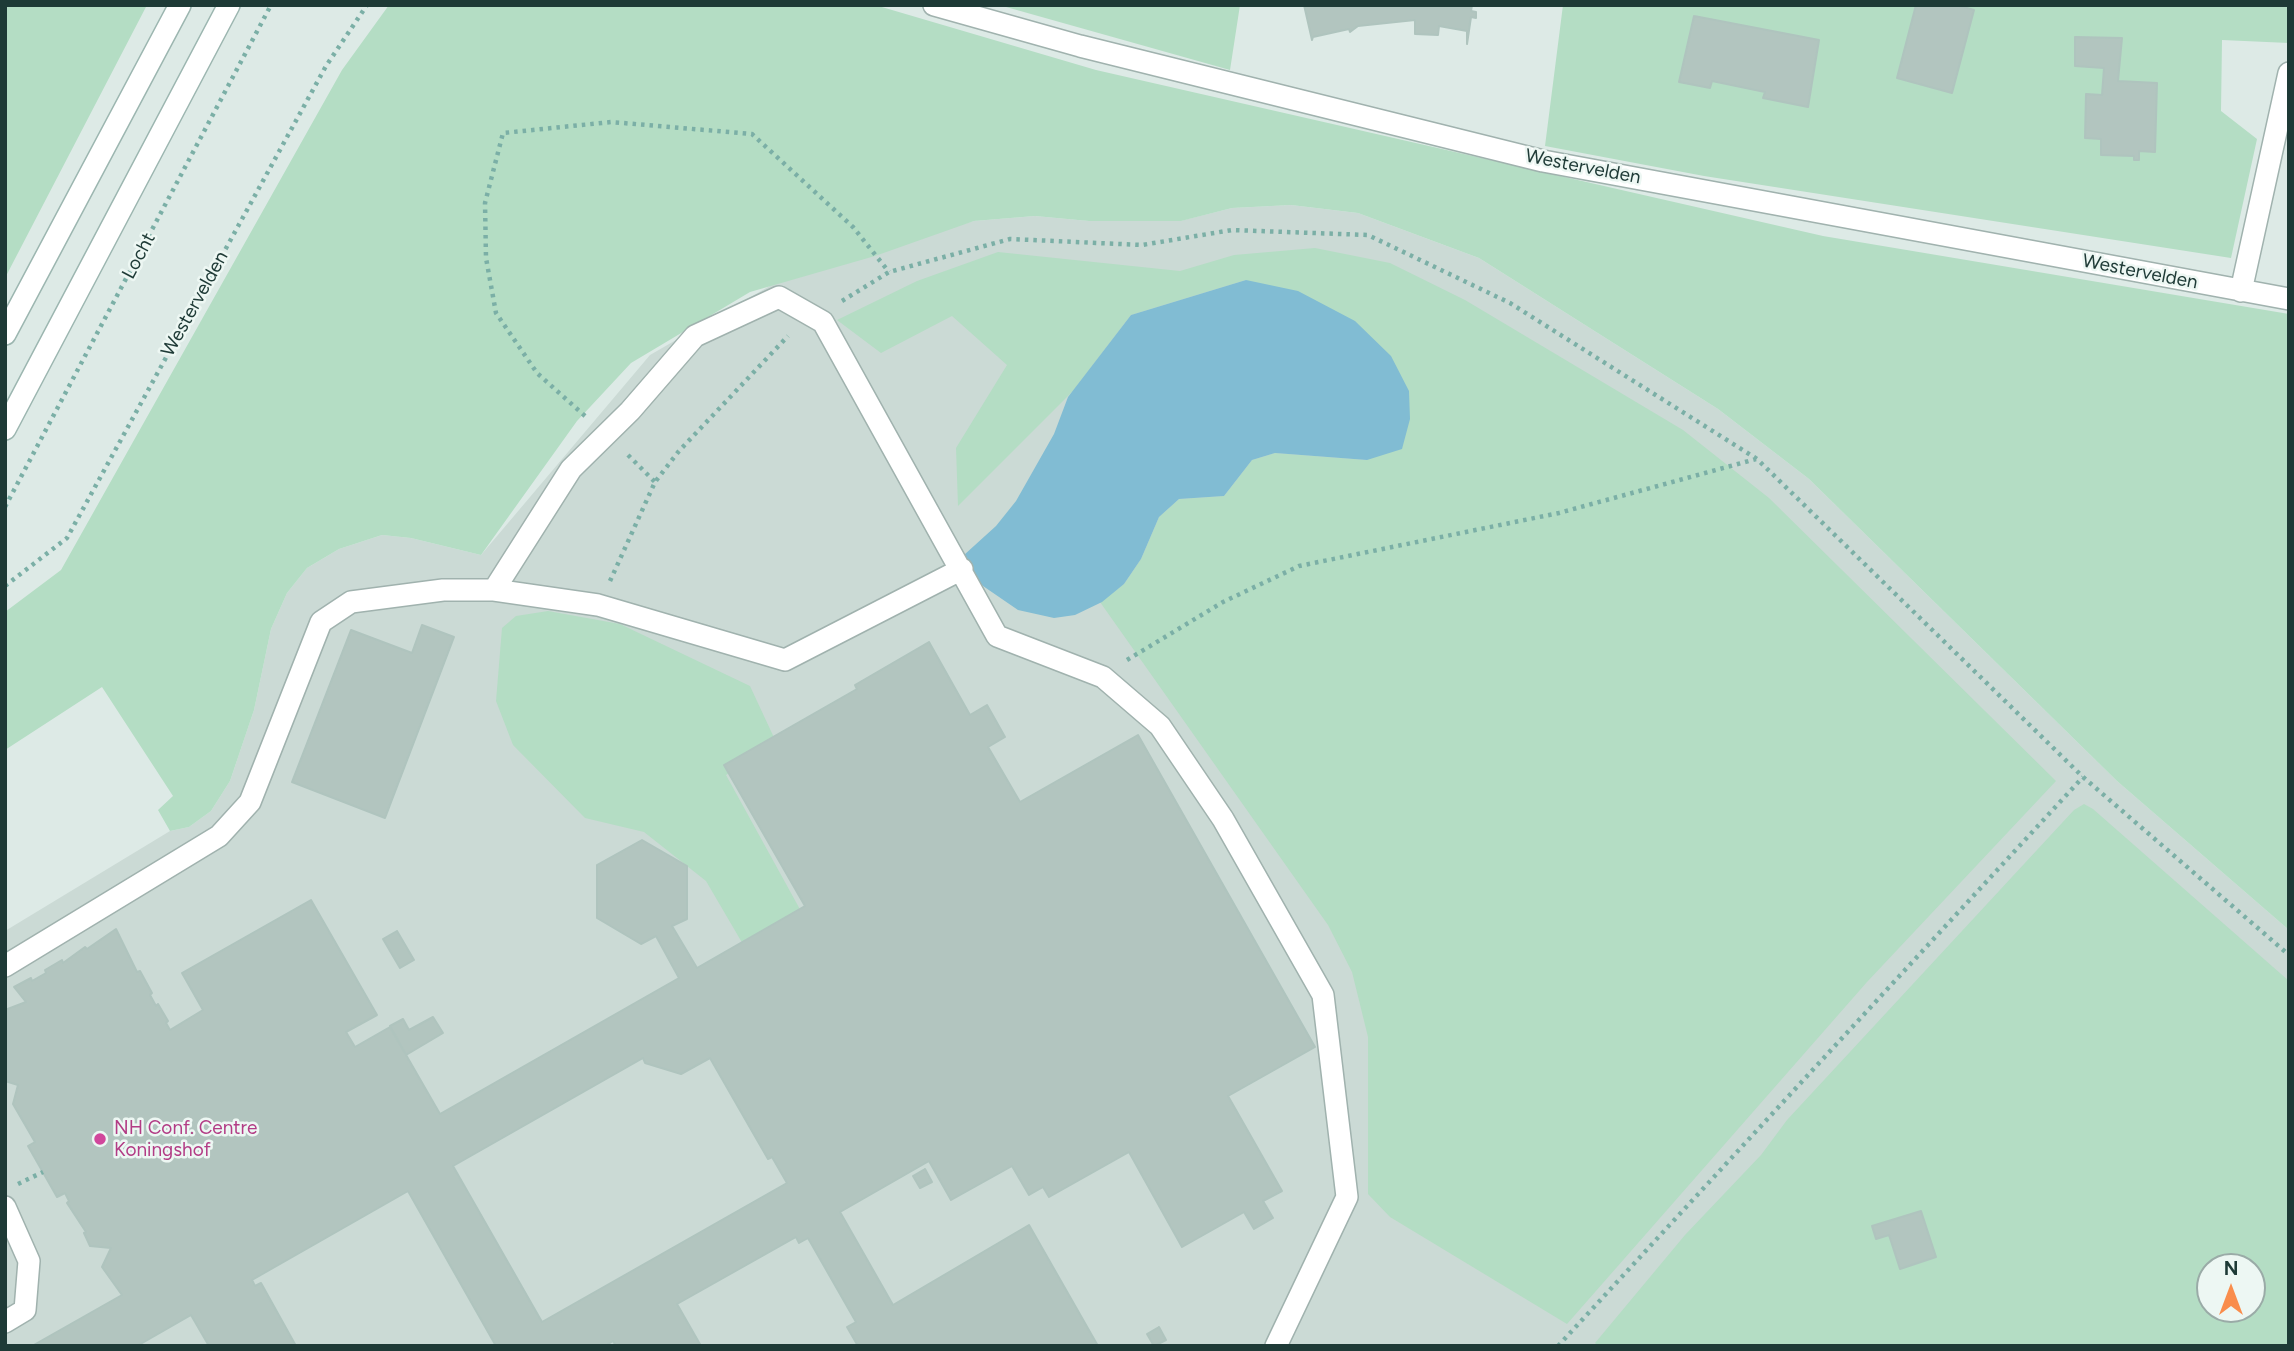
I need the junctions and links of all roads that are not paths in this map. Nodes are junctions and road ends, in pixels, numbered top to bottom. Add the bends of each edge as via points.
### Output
1 (180, 5) edge
2 (229, 5) edge
3 (934, 5) edge
4 (2289, 73) edge
5 (2241, 290) junction
6 (2289, 299) edge
7 (5, 334) edge
8 (5, 429) edge
9 (962, 569) junction
10 (494, 590) junction
11 (5, 966) edge
12 (5, 1207) edge
13 (5, 1322) edge
14 (1276, 1346) edge

1 - 7 street
2 - 8 street, Locht
3 - 5 street, Westervelden via 1080,46 1543,160
4 - 5 street
5 - 6 street, Westervelden
9 - 10 street via 785,660 598,606
9 - 10 street via 818,317 779,297 695,337 571,469
9 - 14 street via 997,636 1103,677 1160,726 1223,819 1323,995 1347,1197
10 - 11 street via 443,590 351,602 321,622 250,803 219,836
12 - 13 street via 29,1261 25,1310

